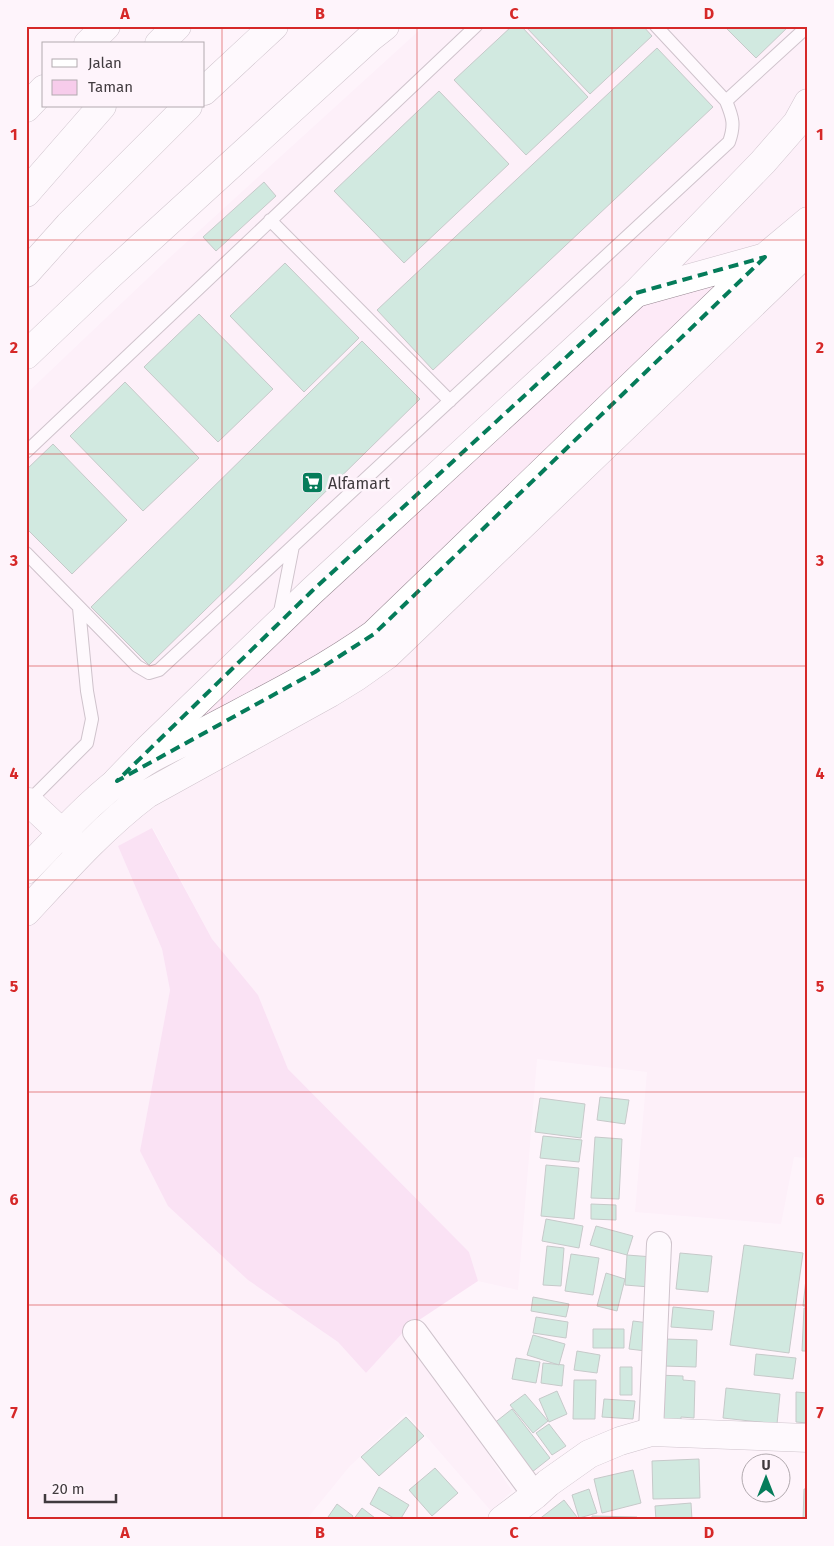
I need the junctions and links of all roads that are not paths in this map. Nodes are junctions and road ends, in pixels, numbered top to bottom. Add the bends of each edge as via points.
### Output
1 (106, 26) edge
2 (176, 26) edge
3 (274, 26) edge
4 (385, 26) edge
5 (476, 26) edge
6 (656, 26) edge
7 (808, 26) edge
8 (90, 42) edge
9 (161, 42) edge
10 (42, 76) edge
11 (26, 86) edge
12 (205, 90) edge
13 (42, 91) edge
14 (726, 101) junction
15 (808, 104) edge
16 (26, 108) edge
17 (100, 108) edge
18 (186, 108) edge
19 (26, 193) edge
20 (270, 220) junction
21 (808, 221) edge
22 (808, 244) edge
23 (808, 251) edge
24 (765, 257) junction
25 (26, 273) edge
26 (636, 293) junction
27 (26, 355) edge
28 (450, 401) junction
29 (26, 452) edge
30 (293, 546) junction
31 (26, 553) edge
32 (80, 608) junction
33 (277, 626) junction
34 (117, 781) junction
35 (28, 801) edge
36 (61, 833) junction
37 (82, 851) junction
38 (26, 870) edge
39 (26, 912) edge
40 (659, 1244) dead end
41 (415, 1332) dead end
42 (651, 1432) junction
43 (808, 1438) edge
44 (535, 1495) junction
45 (502, 1520) edge

1 - 8 main road
2 - 9 main road
3 - 12 main road
4 - 27 main road
5 - 20 lane
6 - 14 lane
7 - 14 lane
10 - 11 main road
13 - 16 main road
14 - 28 lane via 734,128 729,142
15 - 26 main road via 763,162
17 - 19 main road
18 - 25 main road via 69,225
20 - 28 lane
20 - 29 lane
21 - 24 main road
22 - 24 main road
23 - 37 main road via 387,655 330,693 147,794
24 - 26 main road
24 - 34 main road via 374,634 343,656 145,762
26 - 33 main road
28 - 30 lane
30 - 32 lane via 159,670 149,673 137,666
30 - 33 lane
31 - 32 lane
32 - 35 lane via 92,719 87,743
33 - 34 main road
34 - 36 main road
35 - 36 main road
36 - 37 main road
36 - 38 main road
37 - 39 main road
40 - 42 street
41 - 44 street
42 - 43 main road
42 - 44 main road via 589,1454
44 - 45 main road

